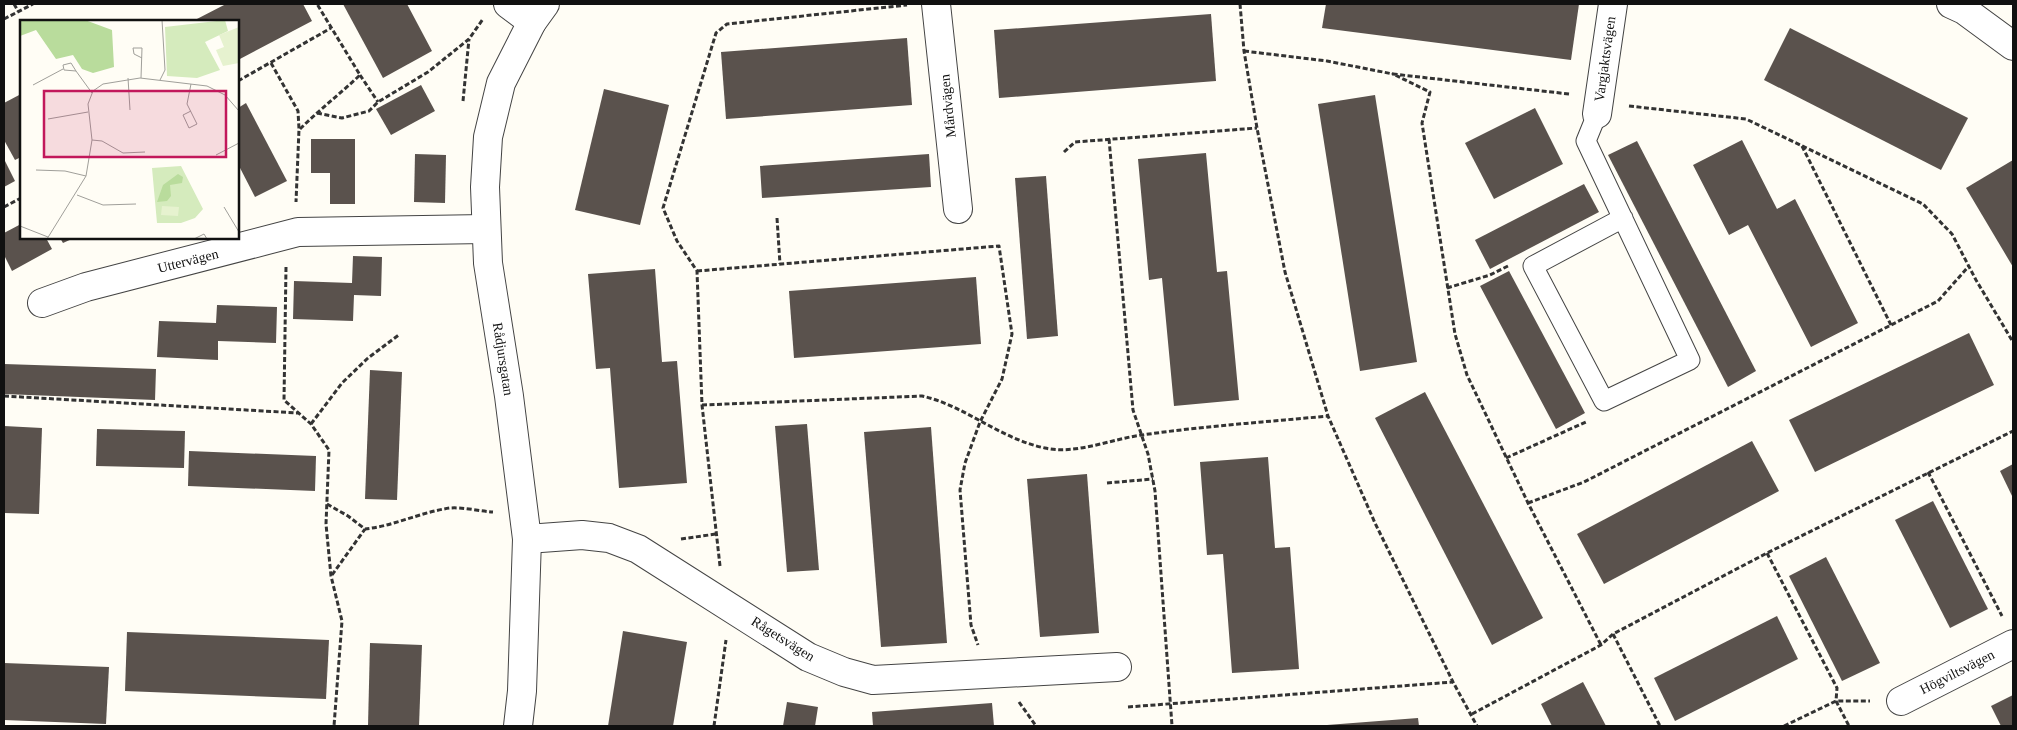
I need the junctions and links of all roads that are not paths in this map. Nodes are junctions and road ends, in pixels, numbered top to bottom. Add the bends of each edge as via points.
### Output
1 (508, 4) edge
2 (924, 4) edge
3 (1613, 4) edge
4 (1951, 4) edge
5 (538, 13) edge
6 (2013, 46) edge
7 (1597, 114) joint
8 (958, 209) dead end
9 (1623, 218) junction
10 (485, 229) junction
11 (42, 303) dead end
12 (527, 539) junction
13 (2009, 632) edge
14 (1117, 667) dead end
15 (1901, 701) road end
16 (518, 726) edge

1 - 5 street
2 - 8 street, Mårdvägen
3 - 7 street, Vargjaktsvägen
4 - 6 street
5 - 10 street, Rådjursgatan via 501,83 490,128
7 - 9 lane via 1586,141
9 - 9 lane via 1690,360 1604,401 1534,266
10 - 11 street, Uttervägen via 298,232 86,287
10 - 12 street, Rådjursgatan
12 - 14 street, Rågetsvägen via 582,535 609,538 638,549 808,657 873,680
12 - 16 street, Rådjursgatan
13 - 15 street, Högviltsvägen

